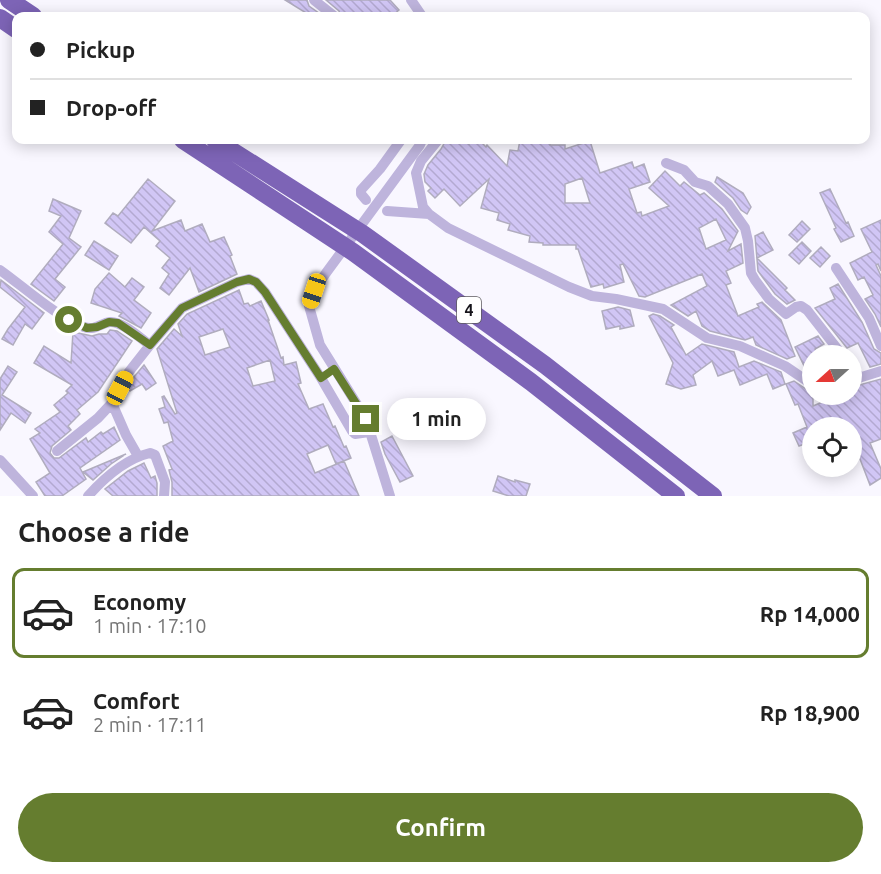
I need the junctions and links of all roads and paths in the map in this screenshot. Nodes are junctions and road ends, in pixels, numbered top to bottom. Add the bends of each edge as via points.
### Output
1 (9, 0) edge
2 (314, 0) edge
3 (27, 12) edge
4 (329, 12) edge
5 (189, 144) edge
6 (221, 144) edge
7 (398, 144) edge
8 (421, 144) edge
9 (435, 144) edge
10 (666, 163) dead end
11 (366, 200) dead end
12 (387, 211) dead end
13 (429, 214) junction
14 (836, 268) dead end
15 (0, 270) edge
16 (150, 345) junction
17 (834, 345) edge
18 (881, 346) edge
19 (334, 369) junction
20 (881, 371) edge
21 (862, 376) edge
22 (321, 378) junction
23 (802, 378) edge
24 (112, 403) junction
25 (369, 432) junction
26 (57, 451) dead end
27 (138, 456) junction
28 (0, 460) edge
29 (33, 496) edge
30 (88, 496) edge
31 (164, 496) edge
32 (390, 496) edge
33 (676, 496) edge
34 (713, 496) edge

1 - 3 highway
2 - 4 street
5 - 33 highway, 4 via 362,259 531,382
6 - 34 highway, 4 via 363,234 545,365
7 - 11 street via 361,190
8 - 19 street via 314,291 309,306 321,345
9 - 13 street via 416,173 423,207
10 - 17 street via 684,170 729,204 745,228 751,273 769,299 786,314 801,306 807,310
12 - 13 street
13 - 23 street via 448,228 569,287 592,296 663,309 707,338 740,346
14 - 18 street via 869,318
15 - 16 street via 69,320 87,328 118,323
16 - 22 street via 182,308 249,279 265,292
16 - 24 street via 128,372
19 - 22 street
19 - 25 street via 366,419
20 - 21 street
22 - 25 street via 355,434
24 - 26 street
24 - 27 street
25 - 32 street
27 - 30 street via 103,480
27 - 31 street via 155,455 165,482
28 - 29 street

